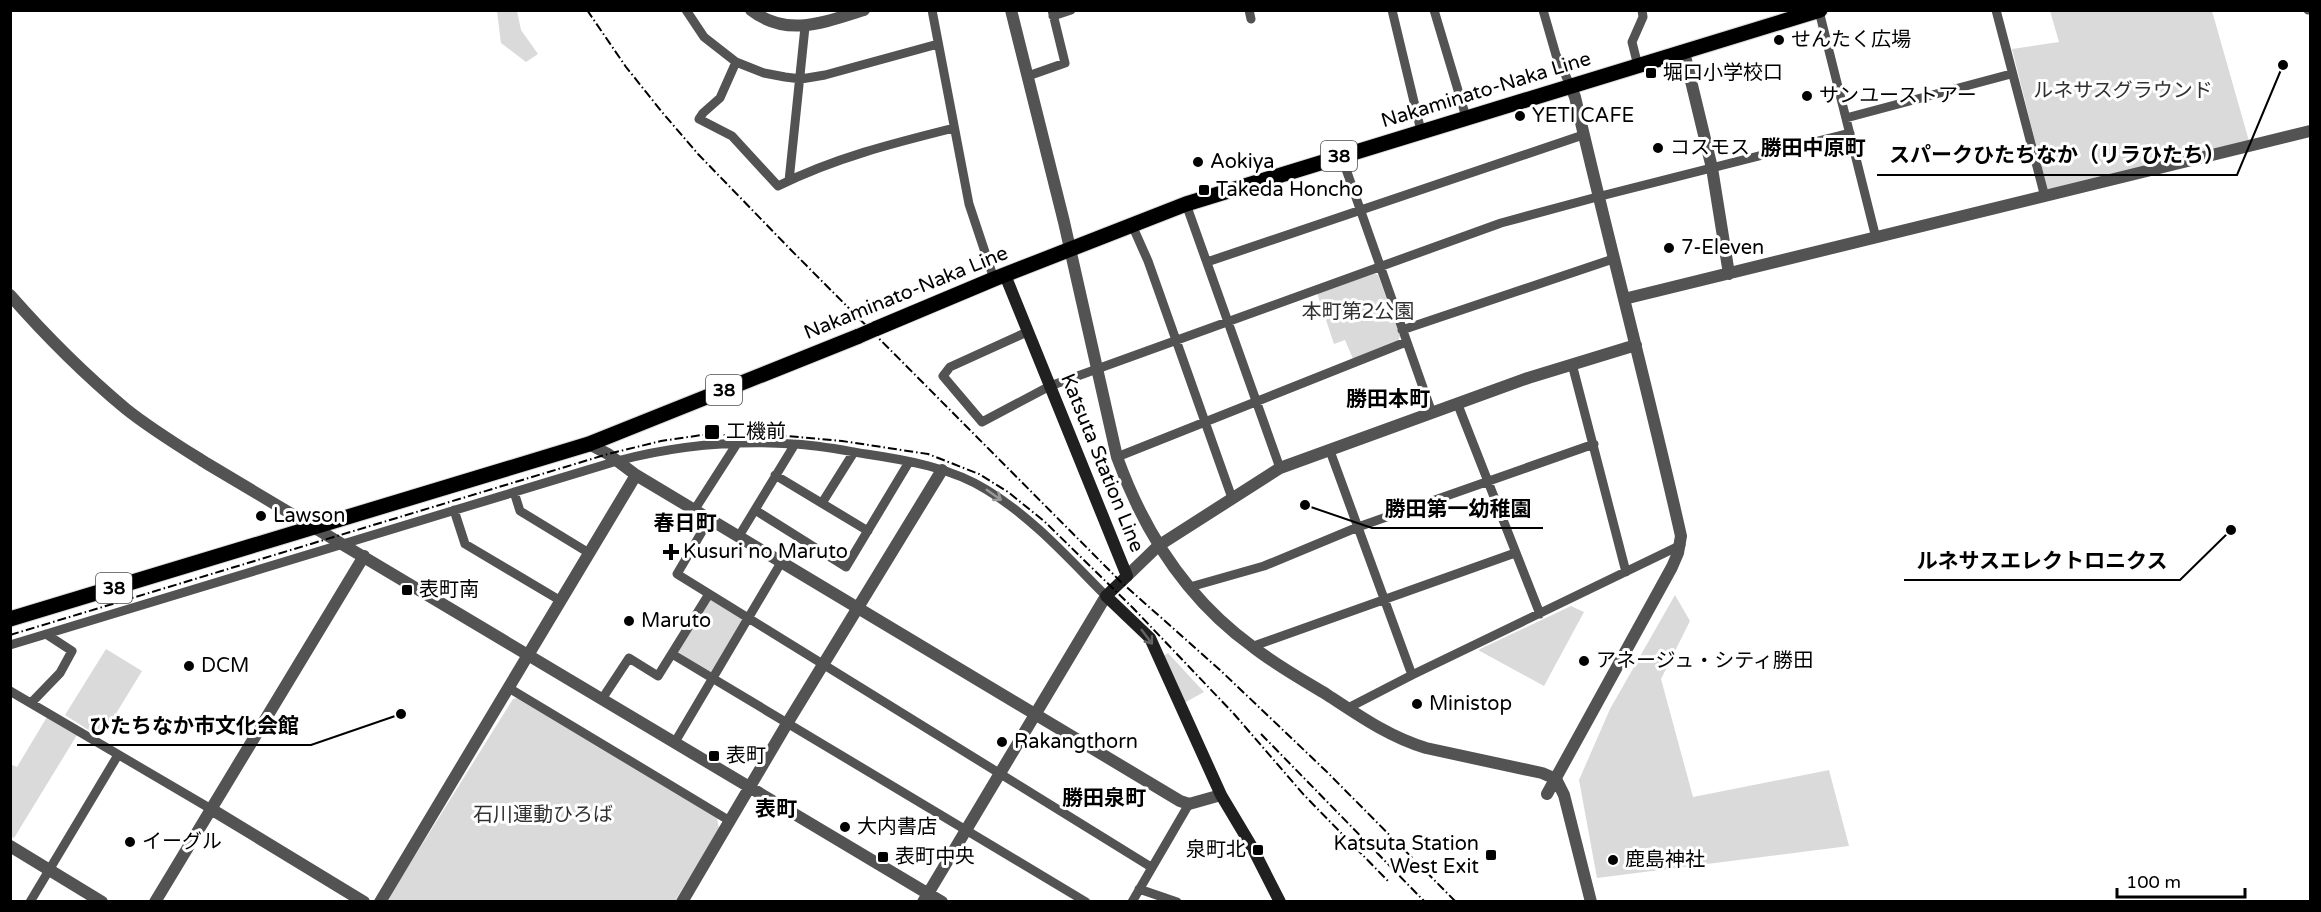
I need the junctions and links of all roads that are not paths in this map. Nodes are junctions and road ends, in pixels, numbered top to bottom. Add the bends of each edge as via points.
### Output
1 (686, 10) edge
2 (751, 10) edge
3 (864, 10) edge
4 (932, 10) edge
5 (1011, 10) edge
6 (1071, 10) edge
7 (1392, 10) edge
8 (1434, 10) edge
9 (1543, 10) edge
10 (1642, 10) edge
11 (1996, 10) edge
12 (1820, 11) edge
13 (1053, 13) edge
14 (805, 27) junction
15 (938, 44) junction
16 (1684, 52) junction
17 (736, 63) junction
18 (1638, 66) junction
19 (2011, 74) junction
20 (1028, 76) junction
21 (801, 79) junction
22 (1571, 87) junction
23 (1466, 117) junction
24 (1846, 118) junction
25 (954, 129) junction
26 (2310, 130) edge
27 (1421, 131) junction
28 (1850, 134) junction
29 (1583, 135) junction
30 (1341, 156) junction
31 (1712, 168) junction
32 (789, 181) junction
33 (1597, 196) junction
34 (2045, 197) junction
35 (1186, 204) junction
36 (1358, 210) junction
37 (1132, 225) junction
38 (1876, 238) junction
39 (1071, 249) junction
40 (1613, 259) junction
41 (1207, 262) junction
42 (1379, 267) junction
43 (1729, 274) junction
44 (1000, 277) junction
45 (10, 296) edge
46 (1624, 299) junction
47 (1228, 321) junction
48 (1402, 330) junction
49 (1028, 332) junction
50 (1176, 341) junction
51 (1406, 342) junction
52 (1636, 345) junction
53 (1572, 364) junction
54 (1097, 371) junction
55 (1050, 386) junction
56 (1257, 402) junction
57 (1458, 405) junction
58 (1432, 413) junction
59 (1205, 422) junction
60 (738, 442) junction
61 (590, 444) junction
62 (795, 444) junction
63 (1594, 444) junction
64 (1330, 451) junction
65 (854, 452) junction
66 (1117, 457) junction
67 (617, 461) junction
68 (909, 462) junction
69 (1280, 468) junction
70 (942, 470) junction
71 (636, 475) junction
72 (775, 475) junction
73 (1487, 480) junction
74 (514, 492) junction
75 (1232, 498) junction
76 (822, 503) junction
77 (695, 509) junction
78 (454, 510) junction
79 (755, 510) junction
80 (710, 518) junction
81 (314, 527) junction
82 (1358, 527) junction
83 (867, 531) junction
84 (739, 536) junction
85 (343, 544) junction
86 (1681, 545) junction
87 (1158, 546) junction
88 (589, 553) junction
89 (1515, 553) junction
90 (364, 556) junction
91 (782, 561) junction
92 (1626, 572) junction
93 (1127, 576) junction
94 (1190, 587) junction
95 (709, 594) junction
96 (1106, 596) junction
97 (1386, 598) junction
98 (561, 601) junction
99 (858, 608) junction
100 (1540, 614) junction
101 (10, 619) edge
102 (749, 619) junction
103 (46, 634) junction
104 (10, 645) edge
105 (1251, 647) junction
106 (672, 654) junction
107 (529, 656) junction
108 (823, 665) junction
109 (1412, 675) junction
110 (713, 678) junction
111 (509, 688) junction
112 (10, 691) edge
113 (602, 699) junction
114 (31, 703) junction
115 (1348, 708) junction
116 (1035, 715) junction
117 (788, 722) junction
118 (675, 742) junction
119 (118, 755) junction
120 (1000, 774) junction
121 (1556, 779) junction
122 (750, 786) junction
123 (1547, 794) dead end
124 (1221, 795) junction
125 (1189, 804) junction
126 (211, 810) junction
127 (730, 820) junction
128 (966, 830) junction
129 (10, 846) edge
130 (1151, 867) junction
131 (49, 870) junction
132 (1139, 889) junction
133 (925, 897) edge
134 (30, 902) edge
135 (102, 902) edge
136 (155, 902) edge
137 (364, 902) edge
138 (380, 902) edge
139 (682, 902) edge
140 (942, 902) edge
141 (1086, 902) edge
142 (1132, 902) edge
143 (1177, 902) edge
144 (1280, 902) edge
145 (1591, 902) edge

1 - 17 street via 704,38
2 - 14 street via 768,21
3 - 14 street
4 - 15 street
5 - 20 street
6 - 13 street
7 - 27 street
8 - 23 street
9 - 22 street via 1556,55
10 - 18 street via 1643,17 1632,42
11 - 19 street
12 - 16 main road, Nakaminato-Naka Line / 38
12 - 24 street
13 - 20 street via 1065,63
14 - 21 street
15 - 21 street
15 - 25 street
16 - 18 main road, Nakaminato-Naka Line / 38
16 - 31 street
17 - 21 street via 764,73
17 - 32 street via 720,98 699,119 732,136 778,186
18 - 22 main road, Nakaminato-Naka Line / 38
19 - 24 street
19 - 34 street
20 - 39 street
21 - 32 street
22 - 23 main road, Nakaminato-Naka Line / 38
22 - 29 street
23 - 27 main road, Nakaminato-Naka Line / 38
24 - 28 street
25 - 32 street via 885,145
25 - 44 street via 969,204
26 - 34 street
27 - 30 main road, Nakaminato-Naka Line / 38
28 - 31 street
28 - 38 street
29 - 33 street
29 - 36 street
30 - 35 main road, Nakaminato-Naka Line / 38
30 - 36 street
31 - 33 street
31 - 43 street
33 - 40 street
33 - 42 street via 1501,223
34 - 38 street
35 - 37 main road, Nakaminato-Naka Line / 38
35 - 41 street
36 - 41 street
36 - 42 street
37 - 39 main road, Nakaminato-Naka Line / 38
37 - 50 street
38 - 43 street
39 - 44 main road, Nakaminato-Naka Line / 38
39 - 54 street
40 - 46 street
40 - 48 street
41 - 47 street
42 - 47 street
42 - 48 street
43 - 46 street
44 - 49 main road, Katsuta Station Line
44 - 61 main road, Nakaminato-Naka Line / 38, bridge
45 - 81 street via 42,332 126,409 206,463
46 - 52 street
47 - 50 street
47 - 56 street
48 - 51 street
49 - 55 main road, Katsuta Station Line
49 - 55 street via 950,367 943,376 981,422
50 - 54 street
50 - 59 street
51 - 56 street
51 - 58 street
52 - 53 street
52 - 86 street
53 - 57 street
53 - 63 street
54 - 55 street
54 - 66 street
55 - 93 main road, Katsuta Station Line
56 - 59 street
56 - 69 street
57 - 58 street
57 - 73 street
58 - 64 street
59 - 66 street
59 - 75 street
60 - 62 street
60 - 67 street
60 - 77 street
61 - 67 street
61 - 81 main road, Nakaminato-Naka Line / 38
62 - 65 street
62 - 72 street
63 - 73 street
63 - 92 street
64 - 69 street
64 - 82 street
65 - 68 street
65 - 76 street
66 - 87 street
67 - 71 street
67 - 74 street
68 - 70 street
68 - 83 street
69 - 75 street
70 -> 96 street via 987,490 1019,513
70 - 99 street
71 - 77 street
71 - 88 street
72 - 76 street
72 - 79 street
73 - 82 street
73 - 89 street
74 - 78 street
74 - 88 street via 520,511
75 - 87 street
76 - 83 street
77 - 80 street
78 - 85 street
78 - 98 street via 465,544
79 - 83 street via 846,567
79 - 84 street
80 - 84 street
80 - 95 street via 676,574
81 - 85 street
81 - 101 main road, Nakaminato-Naka Line / 38
82 - 94 street via 1264,566
82 - 97 street
84 - 91 street
85 - 90 street
85 - 103 street
86 - 92 street
86 - 121 street
87 - 93 street
87 - 94 street
88 - 98 street
89 - 97 street
89 - 100 street
90 - 107 street
90 - 126 street
91 - 99 street
91 - 102 street
92 - 100 street
93 - 96 main road, Katsuta Station Line
94 - 105 street
95 - 102 street
95 - 106 street
96 - 116 street
96 -> 124 main road via 1150,638
97 - 105 street
97 - 109 street
98 - 107 street
99 - 108 street
99 - 116 street
100 - 109 street
102 - 108 street
102 - 110 street
103 - 104 street
103 - 114 street via 72,651 60,673
105 - 115 street
106 - 110 street
106 - 113 street via 658,676 629,658
107 - 111 street
107 - 113 street
108 - 117 street
108 - 120 street
109 - 115 street
110 - 117 street
110 - 118 street
111 - 127 street
111 - 138 street
112 - 114 street
113 - 118 street
114 - 119 street
115 - 121 street via 1409,743
116 - 120 street
116 - 125 street
117 - 122 street
117 - 128 street
118 - 122 street
119 - 126 street
119 - 131 street
120 - 128 street
120 - 130 street
121 - 123 street
121 - 145 street via 1564,795
122 - 127 street
122 - 133 street
124 - 125 street
124 - 144 main road
125 - 130 street
126 - 136 street
126 - 137 street
127 - 139 street
128 - 133 street
128 - 141 street
129 - 131 street
130 - 132 street
131 - 134 street
131 - 135 street
132 - 142 street
132 - 143 street
133 - 140 street

